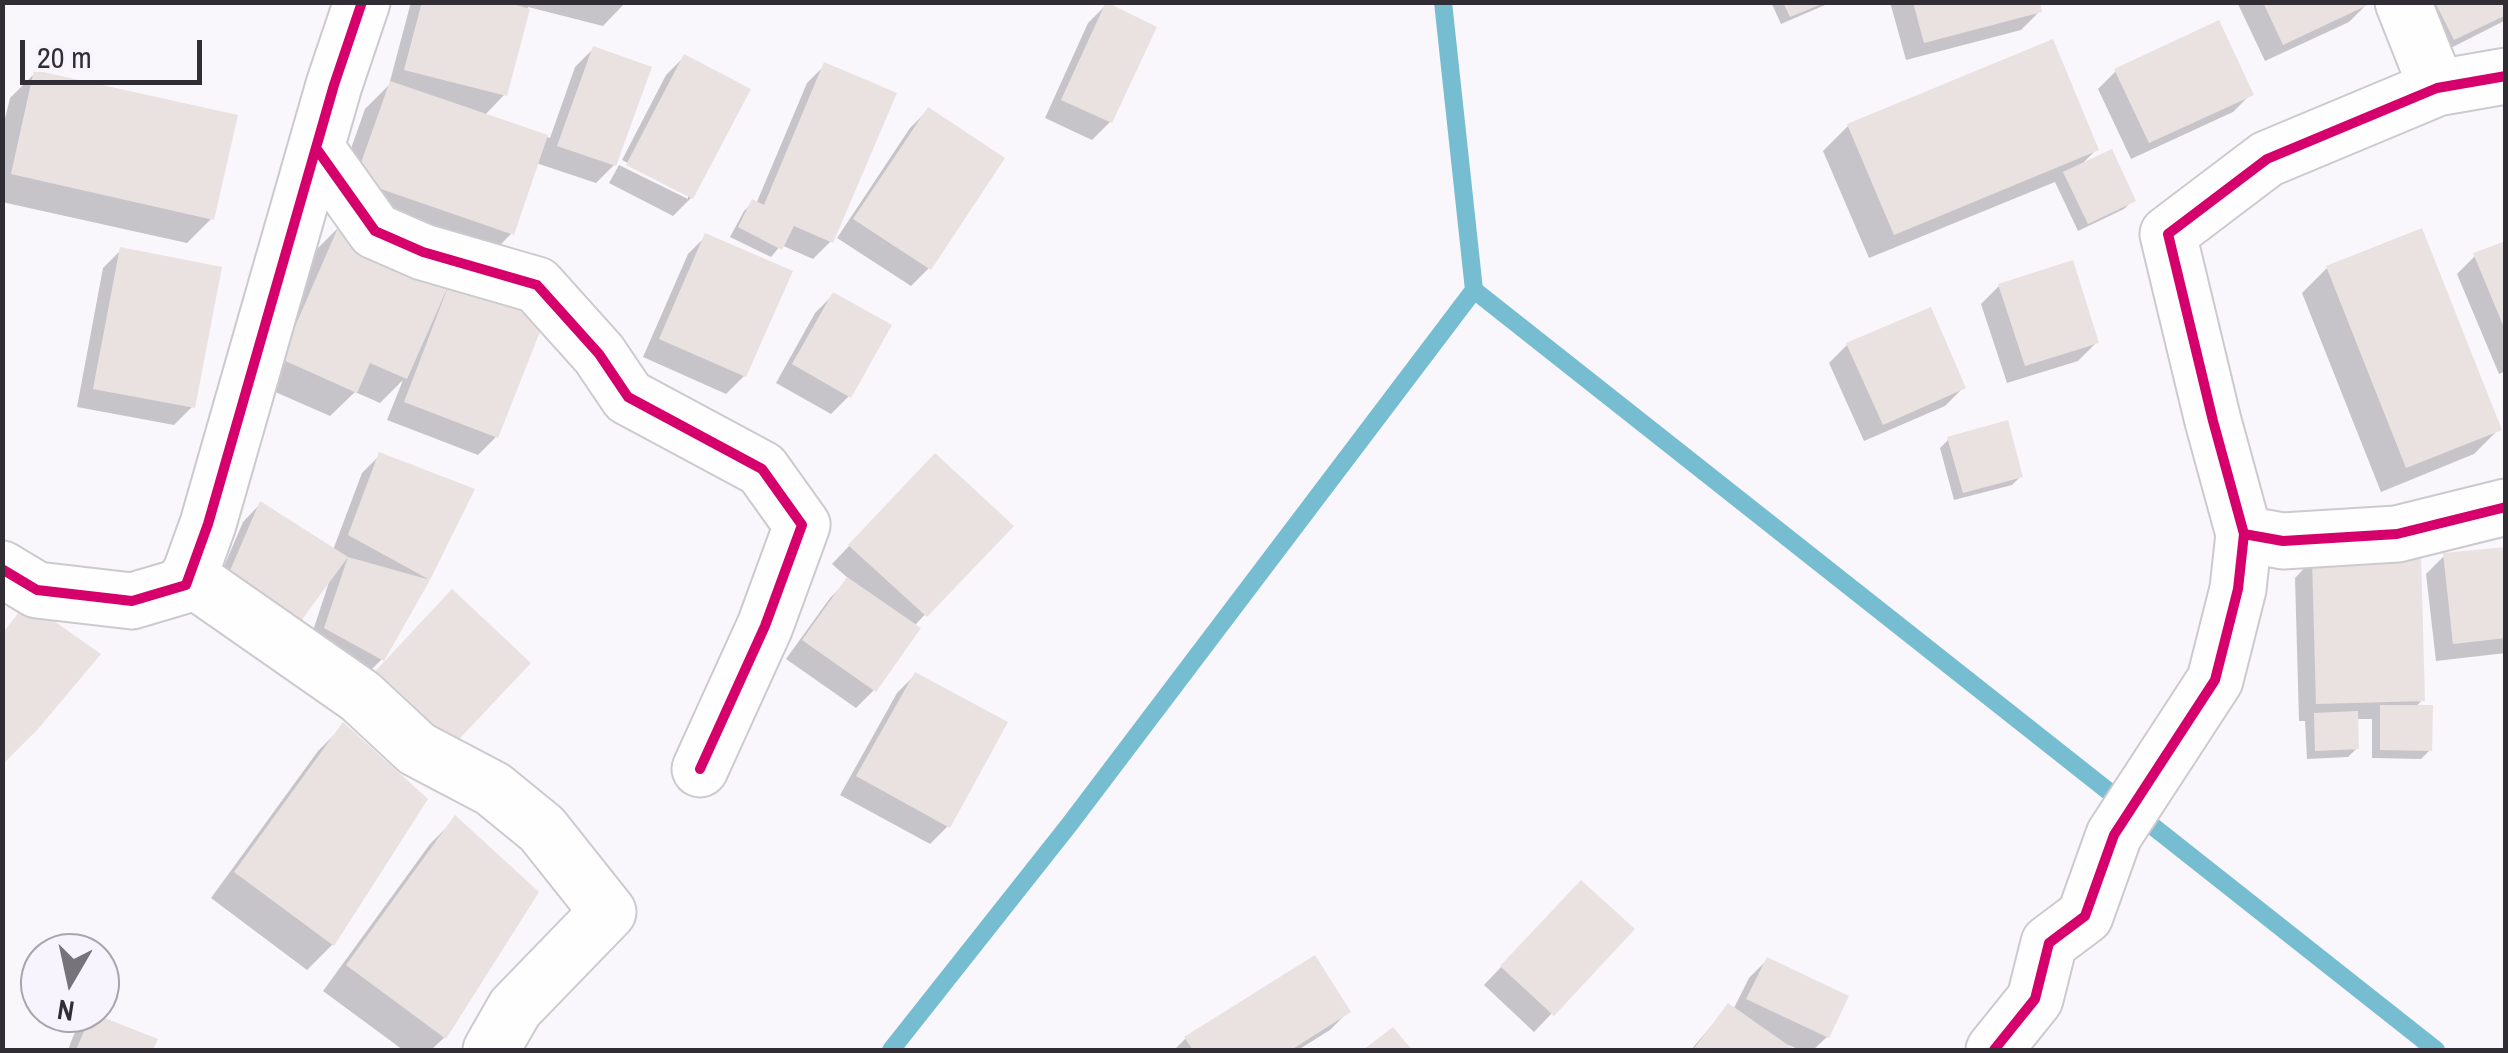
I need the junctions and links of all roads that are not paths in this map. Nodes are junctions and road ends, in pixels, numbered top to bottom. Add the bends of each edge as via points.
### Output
1 (362, 2) edge
2 (2403, 2) edge
3 (2506, 76) edge
4 (2437, 88) junction
5 (316, 148) junction
6 (2506, 507) edge
7 (2244, 534) junction
8 (2, 569) edge
9 (188, 576) junction
10 (700, 769) dead end
11 (491, 1050) edge
12 (1994, 1050) edge

1 - 5 street
2 - 4 street
3 - 4 street
4 - 7 street via 2268,159 2168,234
5 - 9 street
5 - 10 street via 375,231 537,285 628,397 762,469 802,525
6 - 7 street via 2397,534 2283,541
7 - 12 street via 2215,680 2114,835 2084,916 2049,943 2035,998
8 - 9 street via 37,590 132,601 186,585
9 - 11 street via 360,696 416,749 494,789 542,829 608,912 514,1008

